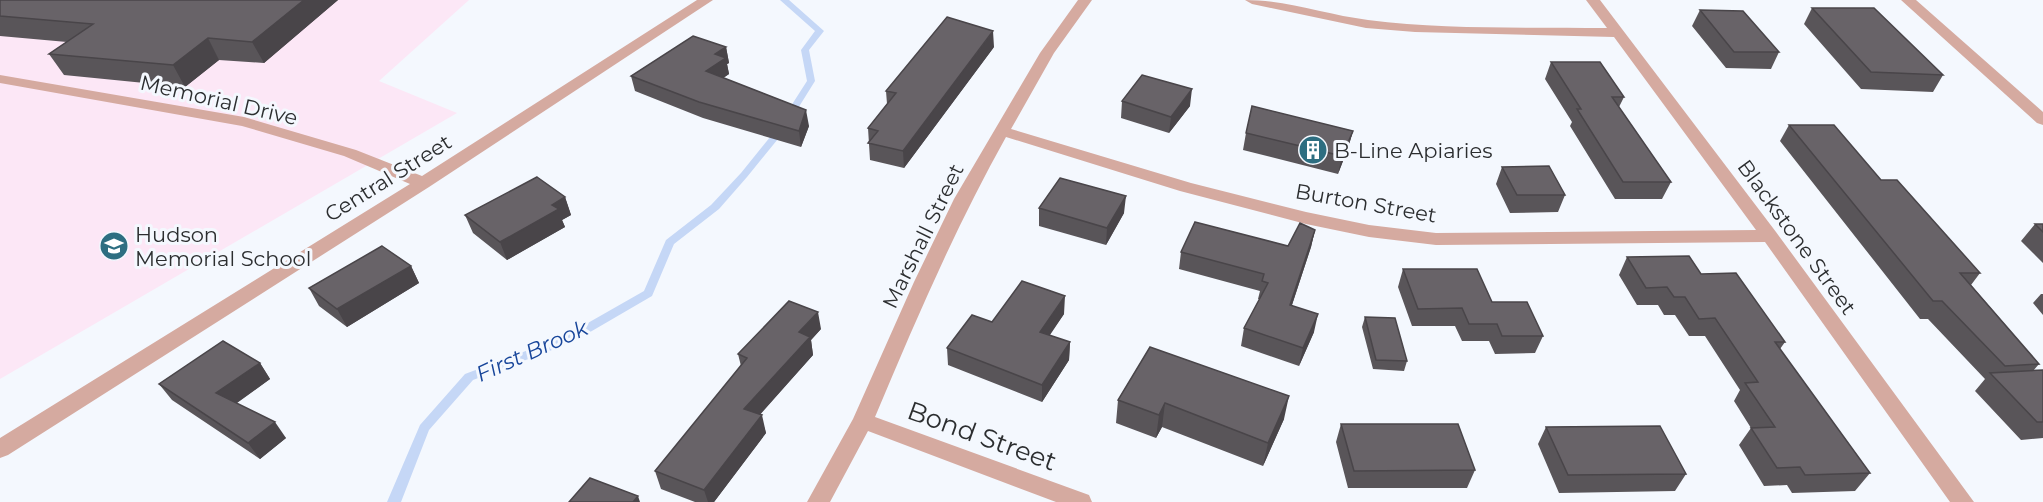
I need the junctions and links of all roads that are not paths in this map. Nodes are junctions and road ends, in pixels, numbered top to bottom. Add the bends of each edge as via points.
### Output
1 (706, 0) edge
2 (1085, 0) edge
3 (1252, 0) edge
4 (1593, 0) edge
5 (1908, 0) edge
6 (1618, 33) junction
7 (0, 79) edge
8 (2043, 120) edge
9 (1002, 132) junction
10 (423, 183) junction
11 (1770, 236) junction
12 (863, 421) junction
13 (0, 449) edge
14 (818, 502) edge
15 (1081, 502) edge
16 (1963, 502) edge

1 - 10 street, Central Street
2 - 9 street, Marshall Street via 1047,53
3 - 6 street via 1366,24
4 - 6 street, Blackstone Street
5 - 8 street
6 - 11 street, Blackstone Street
7 - 10 street, Memorial Drive via 244,122 350,153
9 - 11 street, Burton Street via 1186,187 1369,231 1436,239
9 - 12 street, Marshall Street via 933,261
10 - 13 street, Central Street
11 - 16 street, Blackstone Street
12 - 14 street, Marshall Street
12 - 15 street, Bond Street

